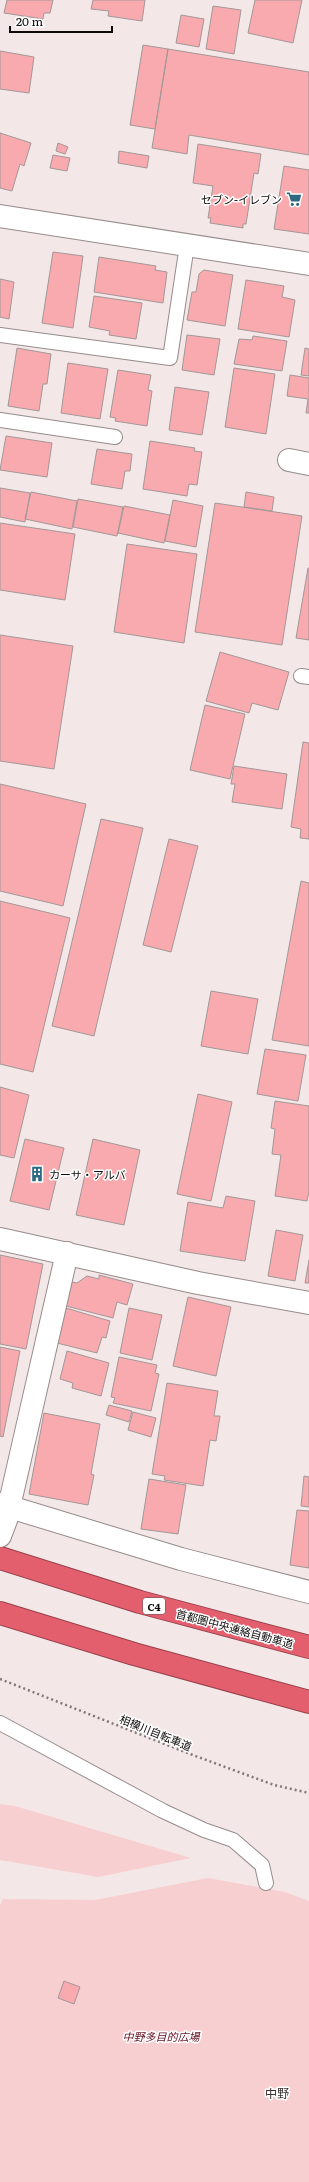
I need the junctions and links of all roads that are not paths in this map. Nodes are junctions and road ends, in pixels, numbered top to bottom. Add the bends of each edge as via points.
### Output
1 (0, 216) edge
2 (187, 245) junction
3 (309, 264) edge
4 (0, 335) edge
5 (0, 420) edge
6 (115, 437) dead end
7 (0, 1239) edge
8 (67, 1253) junction
9 (309, 1303) edge
10 (4, 1506) edge
11 (0, 1536) edge
12 (0, 1558) edge
13 (309, 1592) edge
14 (0, 1613) edge
15 (309, 1647) edge
16 (309, 1702) edge
17 (0, 1723) edge
18 (266, 1882) dead end

1 - 2 street
2 - 3 street
2 - 4 lane via 170,358
5 - 6 lane
7 - 8 street
8 - 9 street via 198,1283
8 - 10 street
10 - 11 street
10 - 13 street via 181,1559
12 - 15 highway, 首都圏中央連絡自動車道 / C4 via 140,1602
14 - 16 highway via 134,1654
17 - 18 lane via 163,1811 233,1840 262,1865

